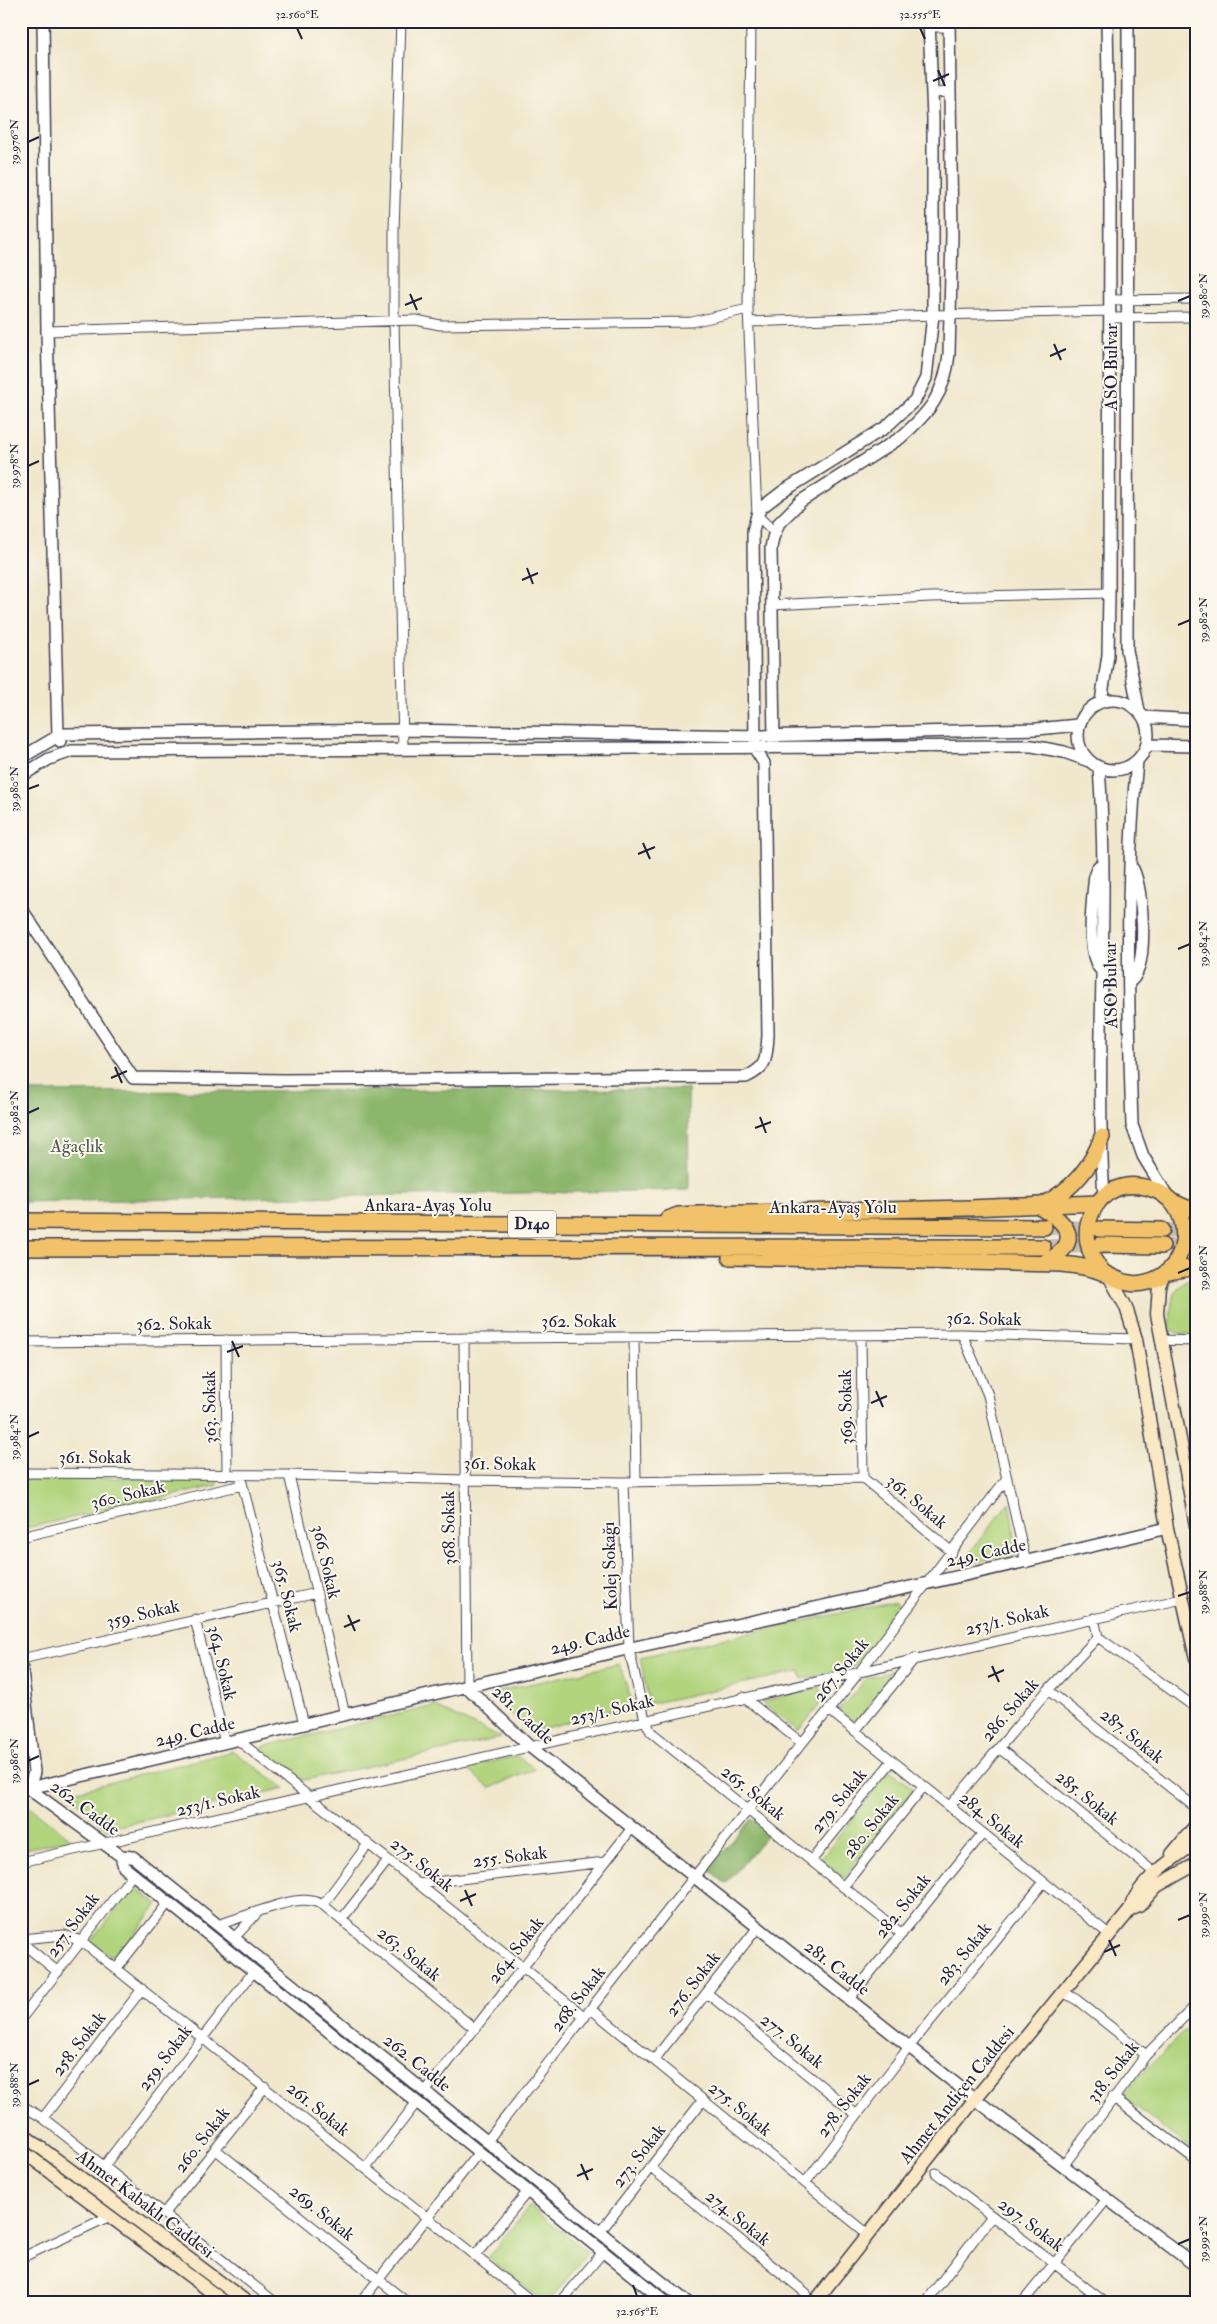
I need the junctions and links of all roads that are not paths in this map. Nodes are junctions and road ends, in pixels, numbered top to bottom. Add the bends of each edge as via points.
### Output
1 (43, 21) edge
2 (401, 21) edge
3 (751, 21) edge
4 (1107, 21) edge
5 (1128, 21) edge
6 (929, 24) edge
7 (949, 24) edge
8 (950, 92) junction
9 (932, 93) junction
10 (1128, 300) junction
11 (1196, 300) edge
12 (748, 309) junction
13 (1110, 310) junction
14 (933, 315) junction
15 (950, 315) junction
16 (1196, 316) edge
17 (1128, 318) junction
18 (394, 320) junction
19 (749, 322) junction
20 (47, 331) junction
21 (757, 515) junction
22 (775, 533) junction
23 (1109, 593) junction
24 (772, 604) junction
25 (1101, 702) junction
26 (1141, 714) junction
27 (1196, 720) edge
28 (1078, 725) junction
29 (403, 730) junction
30 (755, 735) junction
31 (774, 735) junction
32 (58, 736) junction
33 (1146, 745) junction
34 (1196, 746) edge
35 (403, 748) junction
36 (754, 749) junction
37 (774, 749) junction
38 (64, 752) junction
39 (21, 758) edge
40 (1137, 761) junction
41 (764, 763) junction
42 (1094, 764) junction
43 (21, 776) edge
44 (21, 908) edge
45 (1102, 1137) junction
46 (1101, 1200) junction
47 (1170, 1200) junction
48 (1039, 1205) junction
49 (1196, 1209) edge
50 (21, 1221) edge
51 (654, 1225) junction
52 (1044, 1227) tunnel mouth
53 (1100, 1229) tunnel mouth
54 (1162, 1230) tunnel mouth
55 (1100, 1245) tunnel mouth
56 (1162, 1246) tunnel mouth
57 (647, 1247) junction
58 (1043, 1247) tunnel mouth
59 (21, 1248) edge
60 (1042, 1263) junction
61 (1196, 1268) edge
62 (1165, 1273) junction
63 (1107, 1275) junction
64 (962, 1334) junction
65 (861, 1335) junction
66 (634, 1337) junction
67 (464, 1338) junction
68 (1136, 1339) junction
69 (226, 1340) junction
70 (1161, 1340) junction
71 (1196, 1341) edge
72 (21, 1342) edge
73 (21, 1473) edge
74 (227, 1474) junction
75 (240, 1475) junction
76 (289, 1475) junction
77 (863, 1478) junction
78 (1007, 1478) junction
79 (465, 1480) junction
80 (624, 1482) junction
81 (636, 1482) junction
82 (242, 1485) junction
83 (1195, 1522) edge
84 (1167, 1528) junction
85 (21, 1537) edge
86 (952, 1552) junction
87 (1026, 1563) junction
88 (930, 1582) junction
89 (317, 1593) junction
90 (1182, 1599) junction
91 (272, 1603) junction
92 (1094, 1618) junction
93 (195, 1619) junction
94 (1098, 1637) junction
95 (629, 1649) junction
96 (914, 1658) junction
97 (1196, 1658) edge
98 (21, 1660) edge
99 (861, 1670) junction
100 (467, 1687) junction
101 (1048, 1690) junction
102 (743, 1697) junction
103 (1196, 1708) edge
104 (829, 1710) junction
105 (345, 1715) junction
106 (645, 1720) junction
107 (304, 1724) junction
108 (855, 1731) junction
109 (238, 1740) junction
110 (225, 1743) junction
111 (802, 1743) junction
112 (528, 1746) junction
113 (999, 1748) junction
114 (892, 1760) junction
115 (924, 1786) junction
116 (24, 1787) edge
117 (309, 1797) junction
118 (949, 1806) junction
119 (1196, 1808) edge
120 (748, 1810) junction
121 (1196, 1825) edge
122 (632, 1828) junction
123 (983, 1833) junction
124 (103, 1843) junction
125 (1196, 1843) edge
126 (368, 1844) junction
127 (121, 1856) junction
128 (388, 1860) junction
129 (811, 1861) junction
130 (21, 1862) edge
131 (605, 1862) junction
132 (1196, 1864) edge
133 (1156, 1873) junction
134 (133, 1874) junction
135 (694, 1877) junction
136 (1044, 1882) junction
137 (418, 1884) junction
138 (843, 1887) junction
139 (168, 1903) junction
140 (323, 1905) junction
141 (1130, 1910) junction
142 (259, 1911) junction
143 (341, 1920) junction
144 (218, 1925) junction
145 (758, 1927) junction
146 (902, 1934) junction
147 (1110, 1935) junction
148 (234, 1938) junction
149 (21, 1940) edge
150 (81, 1941) junction
151 (523, 1967) junction
152 (116, 1969) junction
153 (254, 1971) junction
154 (58, 1972) junction
155 (142, 1989) junction
156 (1063, 1992) junction
157 (707, 1993) junction
158 (849, 2000) junction
159 (1196, 2005) edge
160 (588, 2013) junction
161 (21, 2019) edge
162 (475, 2029) junction
163 (202, 2037) junction
164 (909, 2047) junction
165 (1146, 2055) junction
166 (654, 2060) junction
167 (265, 2087) junction
168 (425, 2092) junction
169 (1113, 2097) junction
170 (975, 2099) junction
171 (703, 2100) junction
172 (417, 2102) junction
173 (21, 2105) edge
174 (857, 2115) junction
175 (42, 2118) junction
176 (21, 2133) edge
177 (487, 2141) junction
178 (215, 2149) junction
179 (21, 2150) edge
180 (479, 2152) junction
181 (1196, 2160) edge
182 (104, 2166) junction
183 (1063, 2166) junction
184 (366, 2168) junction
185 (651, 2168) junction
186 (936, 2173) dead end
187 (805, 2183) junction
188 (528, 2191) junction
189 (1107, 2199) junction
190 (164, 2213) junction
191 (110, 2216) junction
192 (992, 2216) junction
193 (427, 2217) junction
194 (600, 2232) junction
195 (868, 2234) junction
196 (603, 2252) junction
197 (475, 2256) junction
198 (21, 2258) edge
199 (1054, 2263) junction
200 (1196, 2266) edge
201 (378, 2279) junction
202 (806, 2292) dead end
203 (226, 2303) edge
204 (248, 2303) edge
205 (276, 2303) edge
206 (360, 2303) edge
207 (408, 2303) edge
208 (534, 2303) edge
209 (560, 2303) edge
210 (667, 2303) edge
211 (688, 2303) edge
212 (814, 2303) edge
213 (925, 2303) edge
214 (1022, 2303) edge
215 (1106, 2303) edge

1 - 20 street
2 - 18 street
3 - 12 street
4 - 13 street, ASO Bulvar
5 - 10 street, ASO Bulvar
6 - 7 street
6 - 9 street
7 - 8 street
8 - 9 street
8 - 15 street
9 - 14 street
10 - 11 street
10 - 13 street
10 - 17 street, ASO Bulvar
12 - 18 street via 692,322 440,325
12 - 19 street
13 - 15 street
13 - 17 street
13 - 23 street, ASO Bulvar
14 - 15 street
14 - 19 street
14 - 21 street via 929,366 915,400 886,427 782,492
15 - 22 street via 948,363 942,386 931,408 900,438 801,502 779,524
16 - 17 street
17 - 26 street, ASO Bulvar via 1127,650
18 - 20 street
18 - 29 street
19 - 21 street
20 - 32 street
21 - 22 street
21 - 30 street via 752,547
22 - 24 street via 771,548
23 - 24 street
23 - 25 street, ASO Bulvar via 1108,655
24 - 31 street
25 - 26 street via 1127,703
25 - 28 street via 1087,711
26 - 27 street
26 - 33 street via 1148,736
28 - 31 street via 1037,729
28 - 42 street via 1078,746
29 - 30 street
29 - 32 street
29 - 35 street
30 - 31 street
30 - 36 street
31 - 37 street
32 - 38 street
32 - 39 street
33 - 34 street
33 - 40 street
35 - 36 street
35 - 38 street
36 - 37 street
36 - 41 street
37 - 41 street
37 - 42 street via 1032,746 1064,752
38 - 43 street
40 - 42 street via 1119,770
40 - 47 street, ASO Bulvar via 1130,865 1132,1125 1142,1156
41 - 44 street via 768,1036 764,1064 760,1070 746,1077 133,1078
42 - 45 street, ASO Bulvar via 1103,863
45 - 46 street, ASO Bulvar
45 - 48 highway via 1082,1174 1060,1195
46 - 47 highway via 1120,1188 1137,1185 1154,1189
46 - 48 highway
46 - 63 highway via 1088,1220 1086,1240 1092,1259
47 - 49 highway
47 - 62 highway via 1181,1216 1185,1237 1179,1257
48 - 51 highway via 678,1215
48 - 60 highway via 1056,1215 1067,1232 1067,1241 1061,1252
50 - 51 highway, Ankara-Ayaş Yolu / D140
51 - 52 highway, Ankara-Ayaş Yolu / D140
53 - 54 highway
55 - 56 highway
57 - 58 highway, D140
57 - 59 highway, D140
57 - 60 highway via 671,1256
60 - 63 highway via 1078,1265
61 - 62 highway
62 - 63 highway via 1146,1283 1135,1284
62 - 70 main road via 1156,1304
63 - 68 main road via 1126,1307
64 - 65 street, 362. Sokak
64 - 68 street, 362. Sokak
64 - 78 street via 988,1395
65 - 66 street, 362. Sokak
65 - 77 street, 369. Sokak
66 - 67 street, 362. Sokak
66 - 81 street
67 - 69 street, 362. Sokak
67 - 79 street, 368. Sokak
68 - 84 main road
69 - 72 street, 362. Sokak
69 - 74 street, 363. Sokak
70 - 71 street
70 - 83 main road
73 - 74 street, 361. Sokak
74 - 75 street, 361. Sokak
75 - 76 street, 361. Sokak
75 - 82 street, 365. Sokak
76 - 79 street, 361. Sokak
76 - 89 street, 366. Sokak
77 - 81 street, 361. Sokak
77 - 86 street, 361. Sokak
78 - 86 street, 267. Sokak
78 - 87 street
79 - 80 street, 361. Sokak
79 - 100 street, 368. Sokak
80 - 81 street, 361. Sokak
80 - 95 street, Kolej Sokağı
82 - 85 street, 360. Sokak
82 - 91 street, 365. Sokak
84 - 87 street, 249. Cadde
84 - 90 main road
86 - 88 street, 267. Sokak
87 - 88 street, 249. Cadde
88 - 95 street, 249. Cadde
88 - 99 street, 267. Sokak
89 - 91 street, 359. Sokak
89 - 105 street, 366. Sokak
90 - 92 street, 253/1. Sokak
90 - 97 main road
91 - 93 street, 359. Sokak
91 - 107 street, 365. Sokak
92 - 94 street
92 - 96 street, 253/1. Sokak
93 - 98 street, 359. Sokak
93 - 110 street, 364. Sokak
94 - 101 street, 286. Sokak
94 - 103 street
95 - 100 street, 249. Cadde
95 - 106 street, 265. Sokak
96 - 99 street, 253/1. Sokak
96 - 108 street
98 - 116 street via 34,1772
99 - 102 street, 253/1. Sokak
99 - 104 street, 267. Sokak
100 - 105 street, 249. Cadde
100 - 112 street, 281. Cadde
101 - 113 street, 286. Sokak
101 - 119 street, 287. Sokak
102 - 106 street, 253/1. Sokak
102 - 111 street
104 - 108 street, 284. Sokak
104 - 111 street, 267. Sokak
105 - 107 street, 249. Cadde
106 - 112 street, 253/1. Sokak
106 - 120 street, 265. Sokak via 656,1737
107 - 109 street, 249. Cadde
108 - 114 street, 284. Sokak
109 - 110 street, 249. Cadde
109 - 117 street, 275. Sokak
110 - 116 street, 249. Cadde
111 - 120 street, 267. Sokak
112 - 117 street, 253/1. Sokak
112 - 122 street, 281. Cadde
113 - 118 street, 286. Sokak
113 - 133 street, 285. Sokak
114 - 115 street, 284. Sokak
114 - 129 street, 279. Sokak
115 - 118 street, 284. Sokak
115 - 138 street, 280. Sokak
116 - 124 street, 262. Cadde
117 - 124 street, 253/1. Sokak
117 - 126 street, 275. Sokak
118 - 123 street, 284. Sokak
120 - 129 street, 265. Sokak
120 - 135 street, 267. Sokak
121 - 133 main road
122 - 131 street, 264. Sokak
122 - 135 street, 281. Cadde
123 - 136 street, 284. Sokak
123 - 146 street, 282. Sokak
124 - 127 street, 262. Cadde
124 - 130 street, 253/1. Sokak
125 - 133 main road, Ahmet Andiçen Caddesi
126 - 128 street, 275. Sokak
126 - 140 street
127 - 134 street, 262. Cadde via 124,1867
127 - 144 street, 262. Cadde via 133,1857
128 - 137 street, 275. Sokak
128 - 143 street
129 - 138 street, 265. Sokak
131 - 137 street, 255. Sokak
131 - 151 street, 264. Sokak
132 - 141 main road, Ahmet Andiçen Caddesi via 1157,1886 1139,1906
133 - 141 main road, Ahmet Andiçen Caddesi via 1132,1901
134 - 139 street, 262. Cadde
134 - 150 street, 257. Sokak
135 - 145 street, 281. Cadde
135 - 160 street, 268. Sokak
136 - 147 street, 284. Sokak
136 - 164 street, 283. Sokak
137 - 151 street, 275. Sokak
138 - 146 street, 265. Sokak
139 - 152 street
139 - 153 street, 262. Cadde
140 - 142 street via 301,1900
140 - 143 street, 263. Sokak
141 - 147 main road, Ahmet Andiçen Caddesi
142 - 144 street
142 - 148 street
143 - 162 street, 263. Sokak
144 - 148 street, 262. Cadde
145 - 157 street, 276. Sokak
145 - 158 street, 281. Cadde
146 - 158 street, 282. Sokak
147 - 156 main road, Ahmet Andiçen Caddesi
148 - 168 street, 262. Cadde
149 - 150 street via 64,1935
149 - 154 street
150 - 152 street, 261. Sokak
150 - 154 street, 257. Sokak
151 - 160 street, 275. Sokak
151 - 162 street, 264. Sokak
152 - 155 street, 261. Sokak
153 - 163 street, 259. Sokak
153 - 172 street, 262. Cadde
154 - 161 street, 257. Sokak
155 - 163 street, 261. Sokak
155 - 175 street, 258. Sokak
156 - 165 street
156 - 170 main road, Ahmet Andiçen Caddesi
157 - 166 street, 276. Sokak
157 - 174 street, 277. Sokak
158 - 164 street, 281. Cadde
159 - 165 street, 318. Sokak
160 - 166 street, 275. Sokak
160 - 177 street, 268. Sokak
162 - 168 street, 264. Sokak
163 - 167 street, 261. Sokak
163 - 182 street, 259. Sokak
164 - 170 street, 281. Cadde
164 - 174 street, 278. Sokak
165 - 169 street, 318. Sokak
166 - 171 street, 275. Sokak
167 - 178 street, 260. Sokak
167 - 184 street, 261. Sokak
168 - 177 street, 262. Cadde
169 - 181 street
169 - 183 street, 318. Sokak
170 - 183 street, 281. Cadde
170 - 195 main road, Ahmet Andiçen Caddesi
171 - 185 street, 273. Sokak
171 - 187 street, 275. Sokak
172 - 180 street, 262. Cadde
172 - 184 street
173 - 175 street
174 - 187 street, 278. Sokak
175 - 182 street
176 - 204 main road, Ahmet Kabaklı Caddesi
177 - 180 street
177 - 194 street, 262. Cadde
178 - 190 street, 260. Sokak
178 - 201 street, 269. Sokak
179 - 191 main road, Ahmet Kabaklı Caddesi
180 - 188 street, 262. Cadde
180 - 193 street
182 - 190 street
183 - 189 street, 281. Cadde
184 - 193 street, 261. Sokak
185 - 194 street, 273. Sokak
185 - 202 street, 274. Sokak
186 - 192 street, 297. Sokak
187 - 195 street, 275. Sokak
188 - 196 street, 262. Cadde
188 - 197 street
189 - 199 street
189 - 200 street, 281. Cadde
190 - 205 street
191 - 198 street
191 - 203 main road, Ahmet Kabaklı Caddesi
192 - 199 street, 297. Sokak
192 - 213 street
193 - 197 street, 261. Sokak
193 - 201 street
194 - 211 street, 262. Cadde
195 - 212 main road, Ahmet Andiçen Caddesi
196 - 209 street
196 - 210 street, 262. Cadde
197 - 208 street, 261. Sokak
199 - 214 street
199 - 215 street, 297. Sokak
201 - 206 street
201 - 207 street, 269. Sokak

